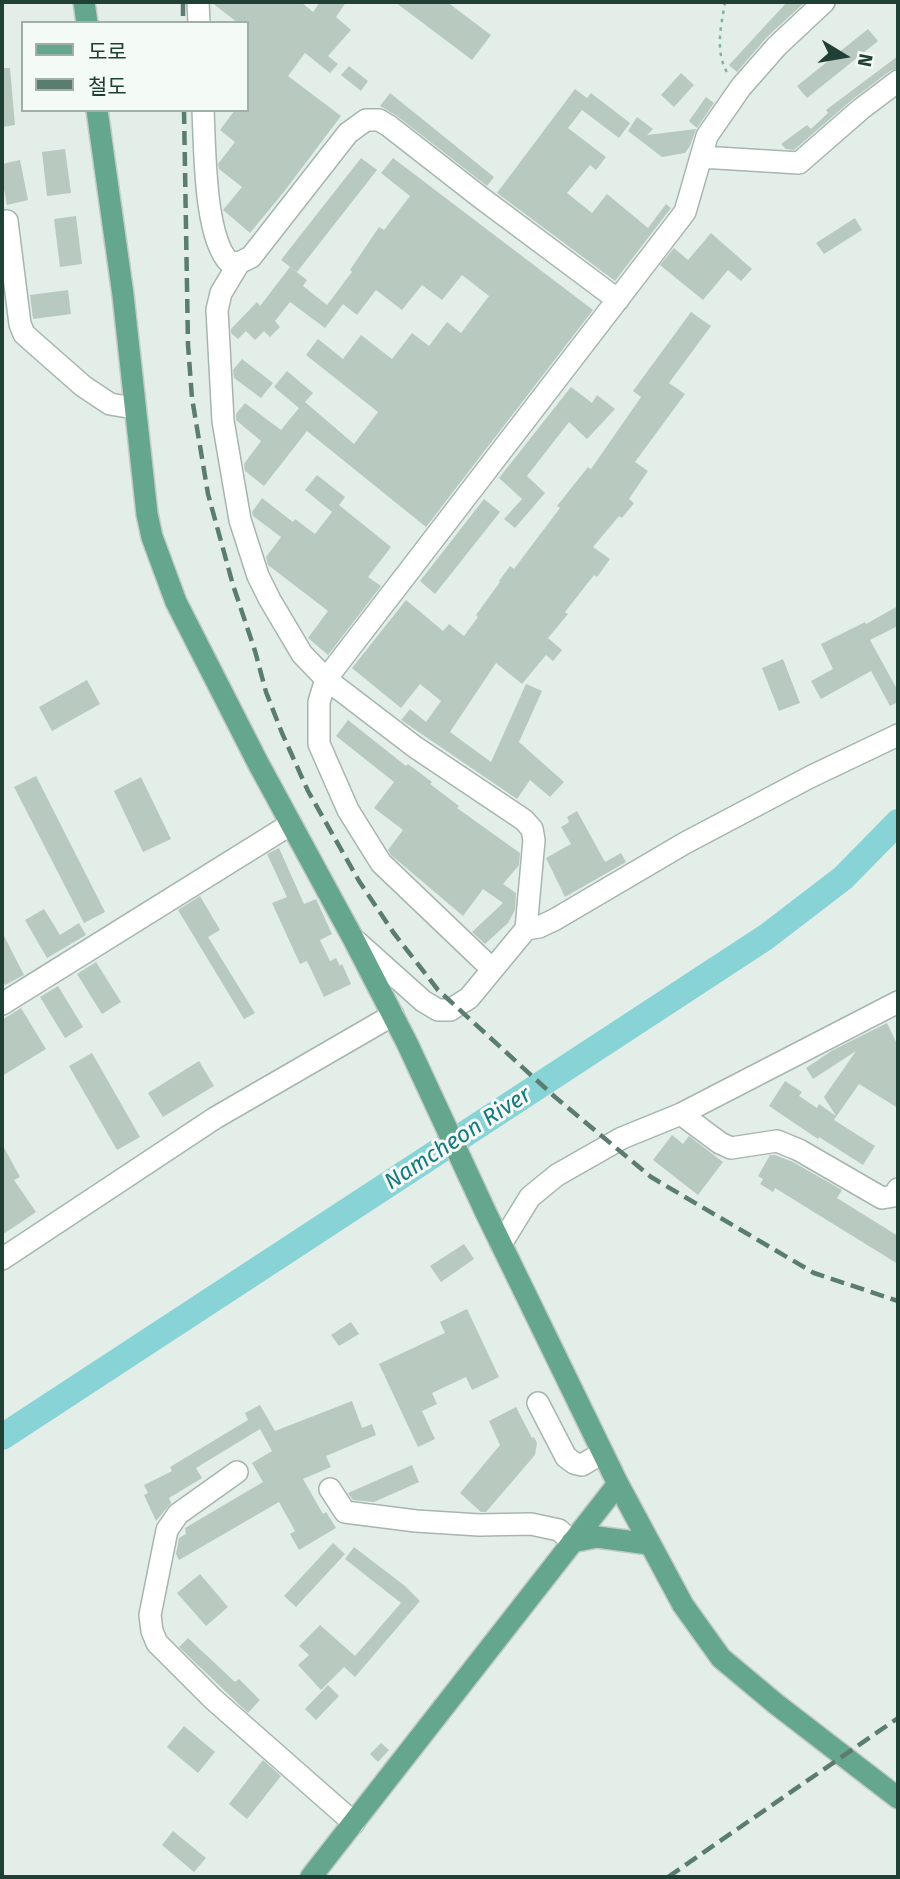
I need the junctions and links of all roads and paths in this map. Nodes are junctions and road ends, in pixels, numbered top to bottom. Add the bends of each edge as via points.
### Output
1 (84, 2) edge
2 (198, 2) edge
3 (725, 2) edge
4 (824, 2) edge
5 (87, 21) edge
6 (199, 21) edge
7 (898, 81) edge
8 (741, 87) junction
9 (97, 112) edge
10 (203, 112) edge
11 (701, 157) junction
12 (7, 221) dead end
13 (239, 263) junction
14 (618, 300) junction
15 (11, 324) edge
16 (134, 408) junction
17 (326, 680) junction
18 (898, 735) edge
19 (291, 824) junction
20 (526, 929) junction
21 (354, 940) junction
22 (492, 969) junction
23 (898, 1002) edge
24 (2, 1004) edge
25 (393, 1015) junction
26 (681, 1114) junction
27 (898, 1189) edge
28 (501, 1244) junction
29 (2, 1259) edge
30 (538, 1403) dead end
31 (602, 1453) junction
32 (237, 1472) dead end
33 (618, 1484) junction
34 (330, 1489) dead end
35 (572, 1542) junction
36 (649, 1544) junction
37 (898, 1798) edge
38 (354, 1823) junction
39 (311, 1877) edge

1 - 5 main road
2 - 6 street
3 - 8 path via 720,60
4 - 8 street
7 - 11 street via 799,163
8 - 11 street via 706,136
9 - 16 main road
10 - 13 street via 213,231 220,253 229,262
11 - 14 street via 685,212
12 - 15 street
13 - 14 street via 251,257 348,133 366,120 379,120
13 - 17 street via 221,293 217,310 223,421 237,507 249,553 270,600 302,654
14 - 17 street
15 - 16 street via 83,386 110,404
16 - 19 main road via 147,513 164,573
17 - 20 street via 532,829
17 - 22 street via 319,702 319,744 348,810 381,863
18 - 20 street via 697,837 554,920
19 - 21 main road
19 - 24 street
20 - 22 street
21 - 22 street via 438,1010 450,1010 468,998
21 - 25 main road
23 - 26 street
25 - 28 main road
25 - 29 street via 215,1118
26 - 27 street via 732,1148 777,1141 882,1198 894,1196
26 - 28 street via 622,1138 557,1175 530,1198
28 - 31 main road
30 - 31 street via 566,1457 582,1465
31 - 33 main road
32 - 38 street via 178,1514 167,1530 150,1615 152,1631 157,1643 213,1699
33 - 35 main road
33 - 36 main road
34 - 35 street via 345,1512 416,1521 531,1524 559,1530
35 - 36 main road via 597,1538
35 - 38 main road
36 - 37 main road via 683,1605 721,1658
38 - 39 main road

